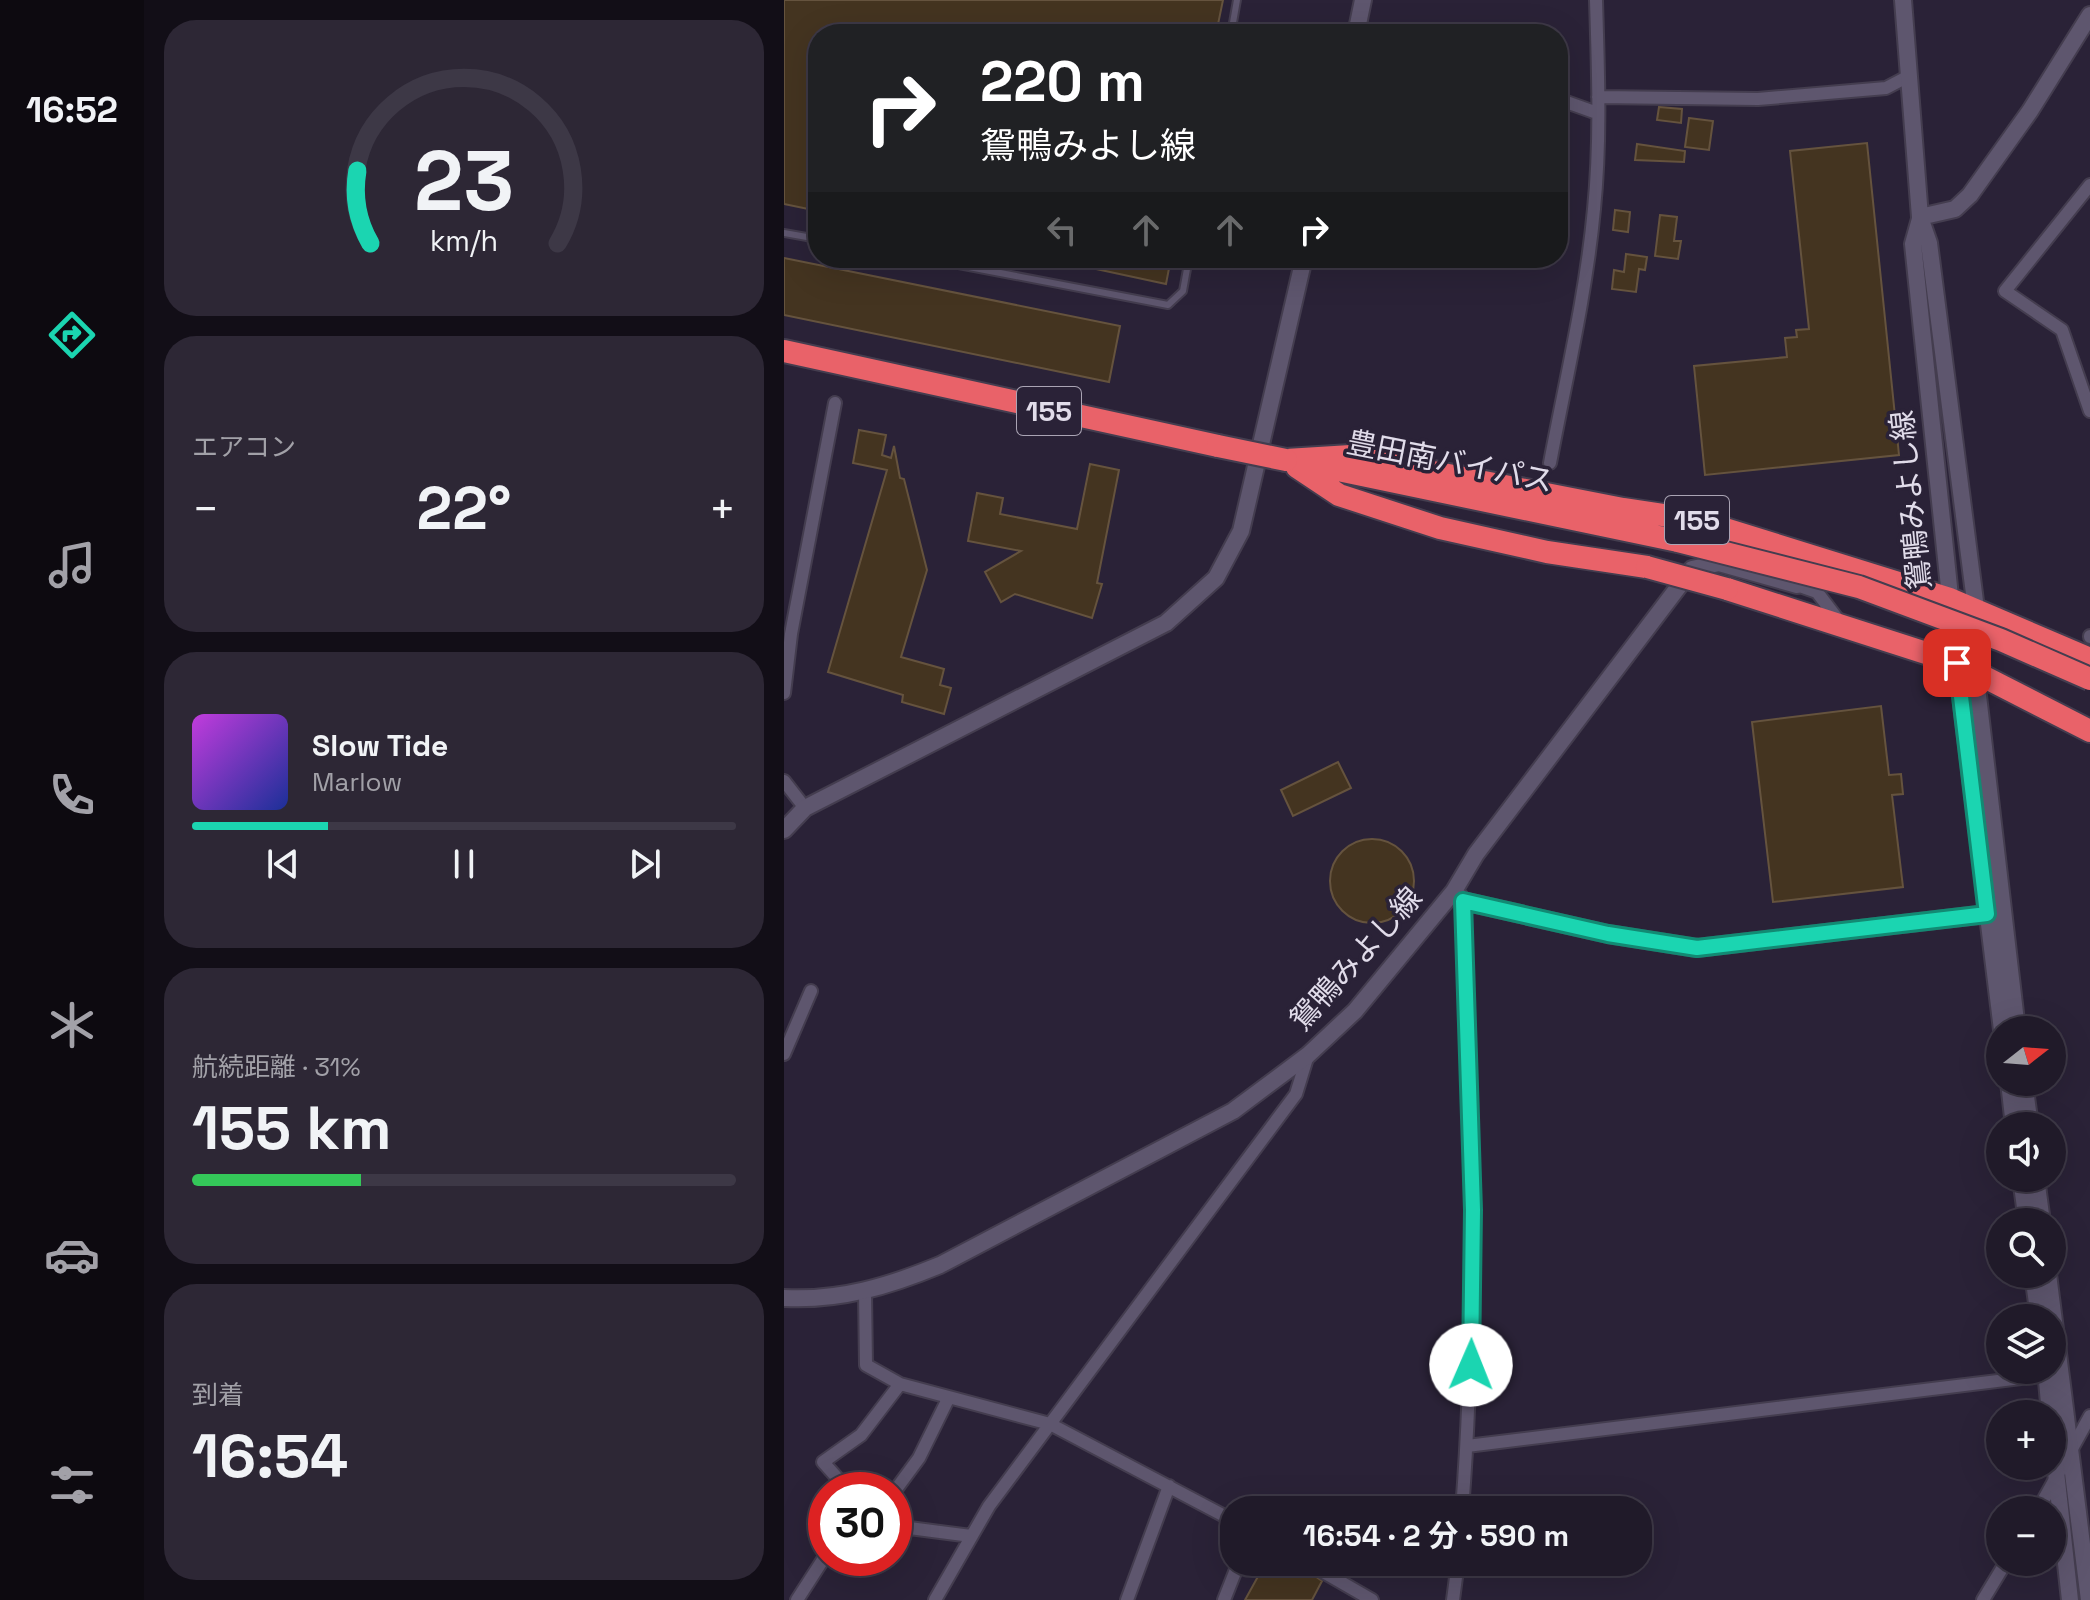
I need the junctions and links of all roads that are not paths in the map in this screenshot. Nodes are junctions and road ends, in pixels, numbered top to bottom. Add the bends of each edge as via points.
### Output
1 (1237, 0) edge
2 (1363, 0) edge
3 (1596, 0) edge
4 (1903, 0) edge
5 (2090, 15) edge
6 (1233, 24) edge
7 (1358, 24) edge
8 (1907, 77) junction
9 (1598, 97) junction
10 (1568, 103) edge
11 (1597, 113) junction
12 (2090, 185) edge
13 (1920, 217) junction
14 (784, 233) edge
15 (808, 237) edge
16 (974, 268) edge
17 (1187, 268) edge
18 (1302, 268) edge
19 (784, 351) edge
20 (835, 403) dead end
21 (2090, 411) edge
22 (1286, 460) junction
23 (1550, 463) dead end
24 (1859, 568) junction
25 (1797, 585) junction
26 (1950, 599) junction
27 (1976, 609) junction
28 (1844, 626) junction
29 (2090, 659) edge
30 (1966, 666) junction
31 (2090, 679) edge
32 (784, 693) edge
33 (2090, 731) edge
34 (784, 781) edge
35 (805, 808) junction
36 (784, 830) edge
37 (1459, 896) junction
38 (1987, 914) junction
39 (811, 991) dead end
40 (2000, 1016) edge
41 (2015, 1016) edge
42 (784, 1054) edge
43 (1308, 1055) junction
44 (2050, 1288) edge
45 (865, 1292) junction
46 (784, 1298) edge
47 (1986, 1380) edge
48 (900, 1384) junction
49 (949, 1397) junction
50 (2090, 1416) edge
51 (1050, 1424) junction
52 (1467, 1446) junction
53 (2071, 1451) junction
54 (2066, 1461) edge
55 (832, 1472) edge
56 (909, 1472) edge
57 (2056, 1480) joint
58 (1169, 1486) junction
59 (1463, 1496) edge
60 (2046, 1496) edge
61 (1220, 1513) edge
62 (912, 1528) edge
63 (971, 1536) junction
64 (812, 1576) edge
65 (1233, 1576) edge
66 (1330, 1576) edge
67 (1456, 1576) edge
68 (1998, 1576) edge
69 (797, 1600) edge
70 (935, 1600) edge
71 (1127, 1600) edge
72 (1224, 1600) edge
73 (1372, 1600) edge
74 (1453, 1600) edge
75 (1983, 1600) edge
76 (2070, 1600) edge
77 (2089, 1600) edge

1 - 6 lane
2 - 7 main road
3 - 9 street
4 - 8 main road, 鴛鴨みよし線
5 - 13 main road via 1970,195 1955,209
8 - 9 street via 1886,88 1758,99
8 - 13 main road, 鴛鴨みよし線
9 - 11 street
10 - 11 street
11 - 23 street via 1595,206 1583,303
12 - 21 street via 2005,291 2062,330
13 - 26 main road, 鴛鴨みよし線 via 1913,244
13 - 27 main road, 鴛鴨みよし線 via 1929,243
14 - 15 lane
16 - 17 lane via 1168,305 1183,291
18 - 35 main road via 1241,531 1216,578 1166,623
19 - 22 highway, 豊田南バイパス / 155, bridge
20 - 32 street
22 - 24 highway, 155 via 1351,456 1696,520
22 - 28 highway, 155, bridge via 1339,495 1440,528 1647,567
22 - 31 highway, 豊田南バイパス / 155, bridge via 1678,541 1859,587
24 - 25 street
24 - 26 highway, 155
25 - 28 street via 1817,592
25 - 37 main road via 1719,563 1692,569 1476,854
26 - 27 highway, 155
26 - 30 main road, 鴛鴨みよし線
27 - 29 highway, 155
27 - 30 main road, 鴛鴨みよし線
28 - 30 highway, 155
30 - 33 highway, 155
30 - 38 main road, 鴛鴨みよし線
30 - 41 main road, 鴛鴨みよし線
34 - 35 street
35 - 36 main road
37 - 38 main road, 鴛鴨みよし線 via 1608,934 1697,948
37 - 43 main road, 鴛鴨みよし線
37 - 52 street via 1473,1210
38 - 40 main road
39 - 42 street
43 - 45 main road, 鴛鴨みよし線 via 1233,1111 1127,1169 940,1265
43 - 51 street via 1296,1094
44 - 53 main road
45 - 46 main road, 鴛鴨みよし線
45 - 48 street via 866,1365
47 - 52 street
48 - 49 street
48 - 55 street via 861,1435 823,1462
49 - 51 street
49 - 56 street
50 - 53 street
51 - 58 street
51 - 63 street
52 - 59 street
53 - 54 street
53 - 77 main road
57 - 60 street
57 - 76 main road
58 - 61 street
58 - 71 street
62 - 63 street
63 - 70 street
64 - 69 street
65 - 72 street
66 - 73 street
67 - 74 street
68 - 75 street

